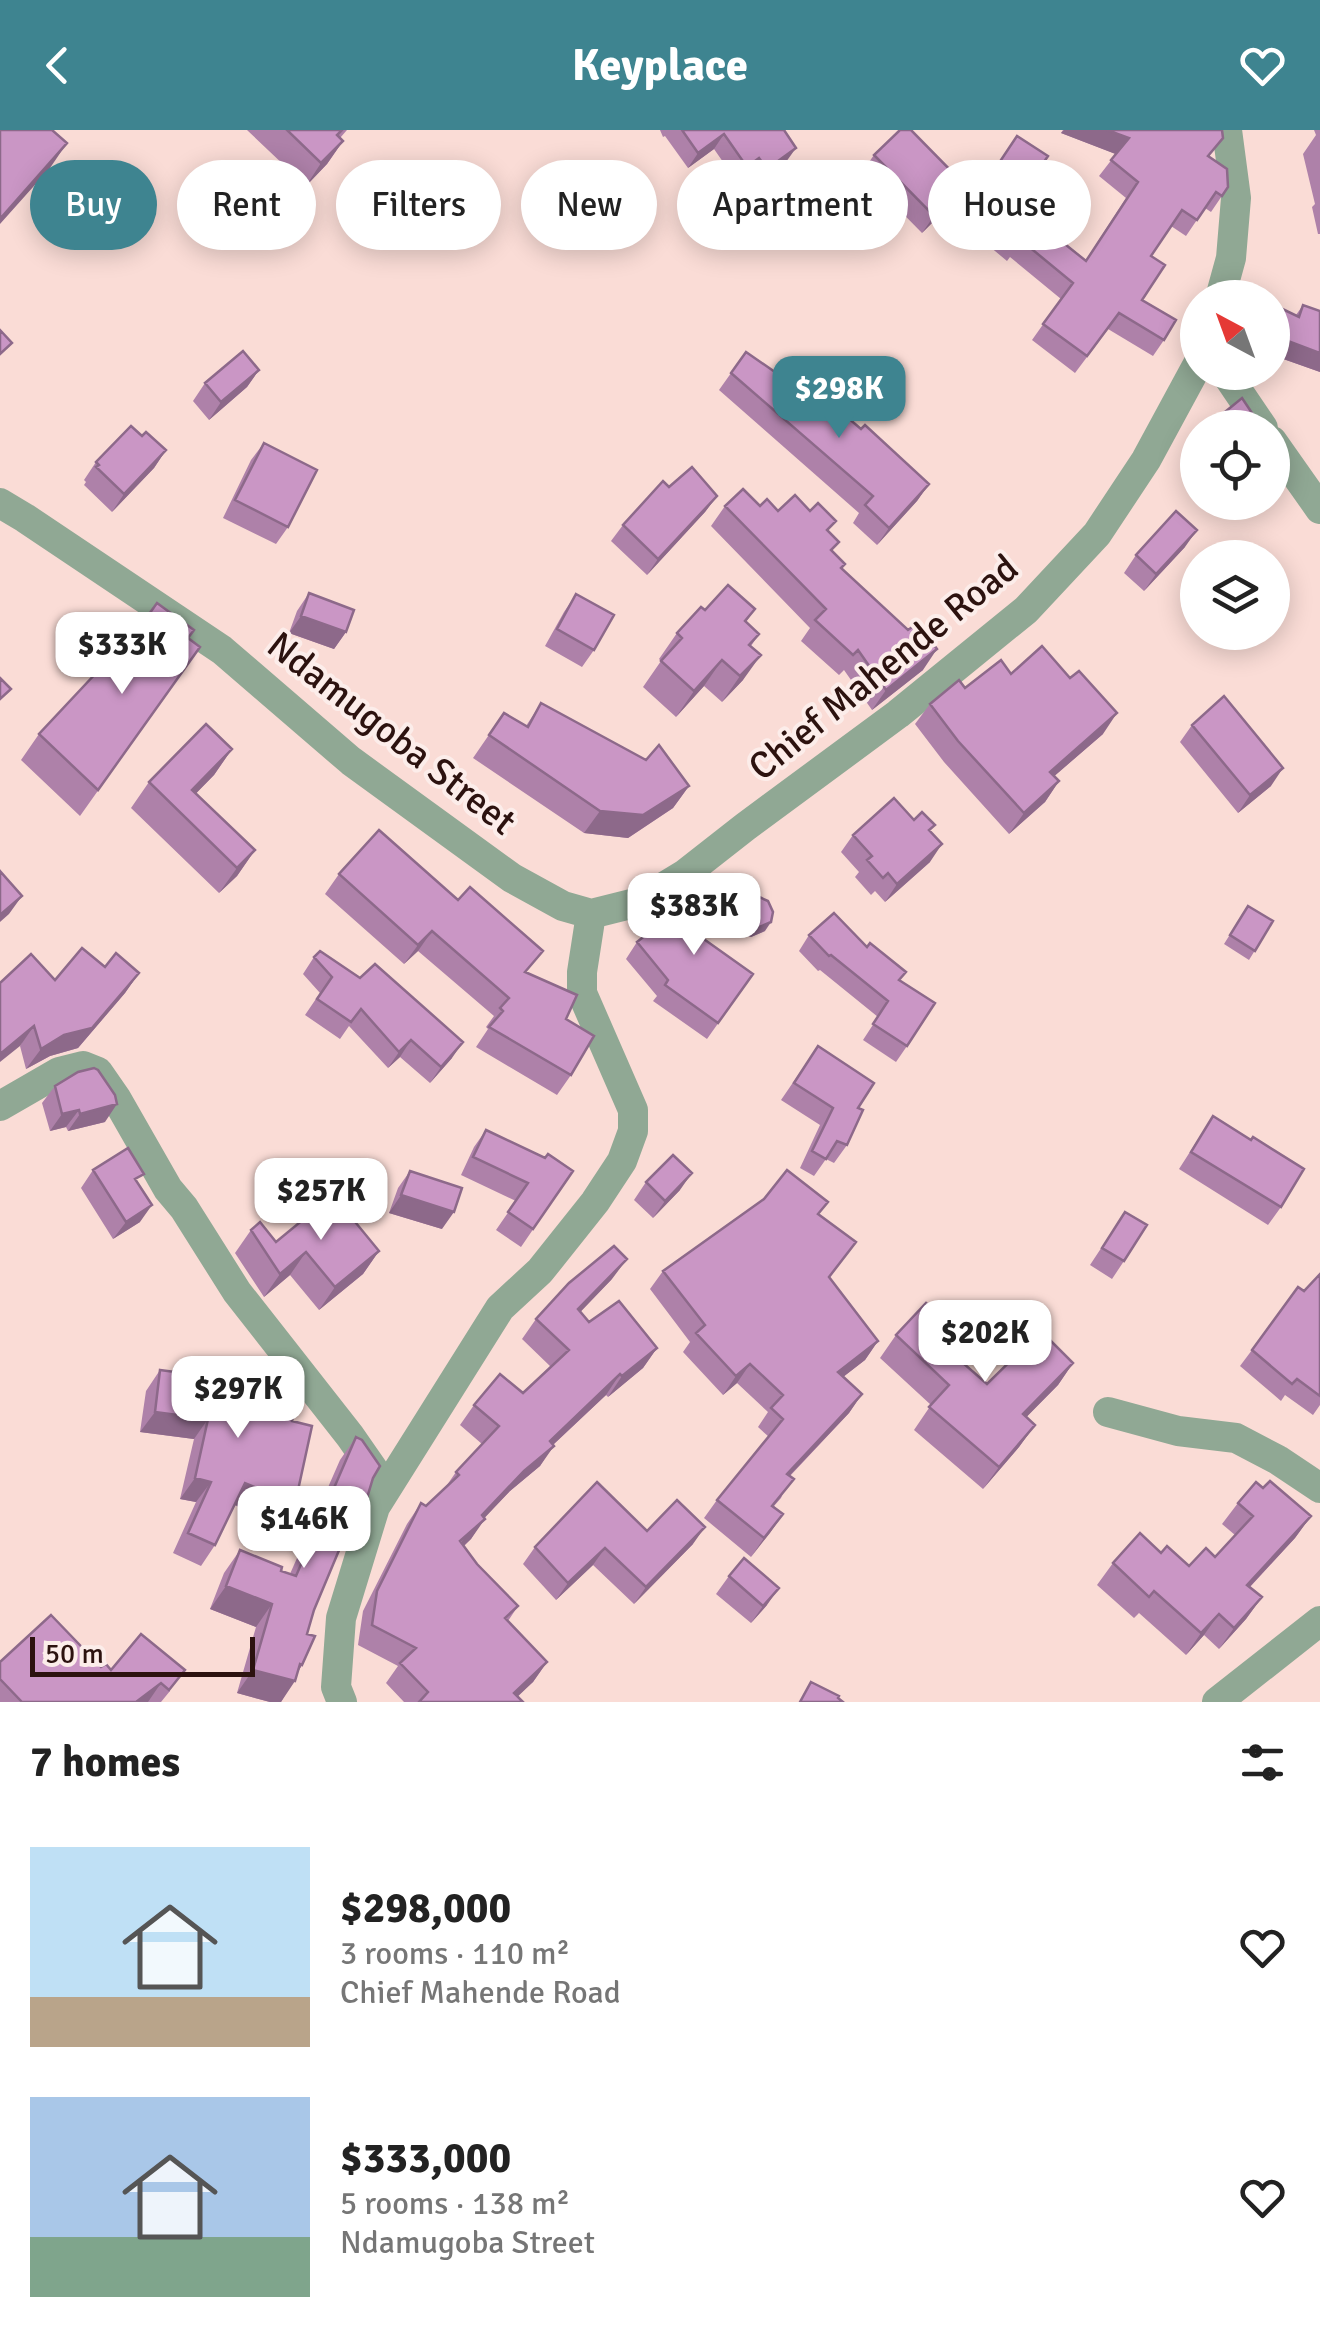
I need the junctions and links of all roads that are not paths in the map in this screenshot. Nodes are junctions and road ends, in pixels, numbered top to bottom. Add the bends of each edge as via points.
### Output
1 (1227, 130) edge
2 (1225, 280) edge
3 (1184, 390) edge
4 (1290, 466) edge
5 (0, 504) edge
6 (1320, 509) edge
7 (591, 914) junction
8 (0, 1106) edge
9 (1108, 1412) dead end
10 (385, 1487) junction
11 (1320, 1488) edge
12 (1320, 1621) edge
13 (329, 1697) edge
14 (1217, 1702) edge

1 - 2 street via 1236,198
3 - 7 street, Chief Mahende Road via 1096,534 1026,610 685,874 639,902
4 - 6 street
5 - 7 street, Ndamugoba Street via 222,650 351,762 512,878
7 - 10 street via 582,993 633,1110 628,1146 595,1202 540,1271 500,1308
8 - 10 street via 59,1072 83,1066 98,1072 237,1292
9 - 11 street via 1236,1438
10 - 13 street via 341,1618
12 - 14 street

